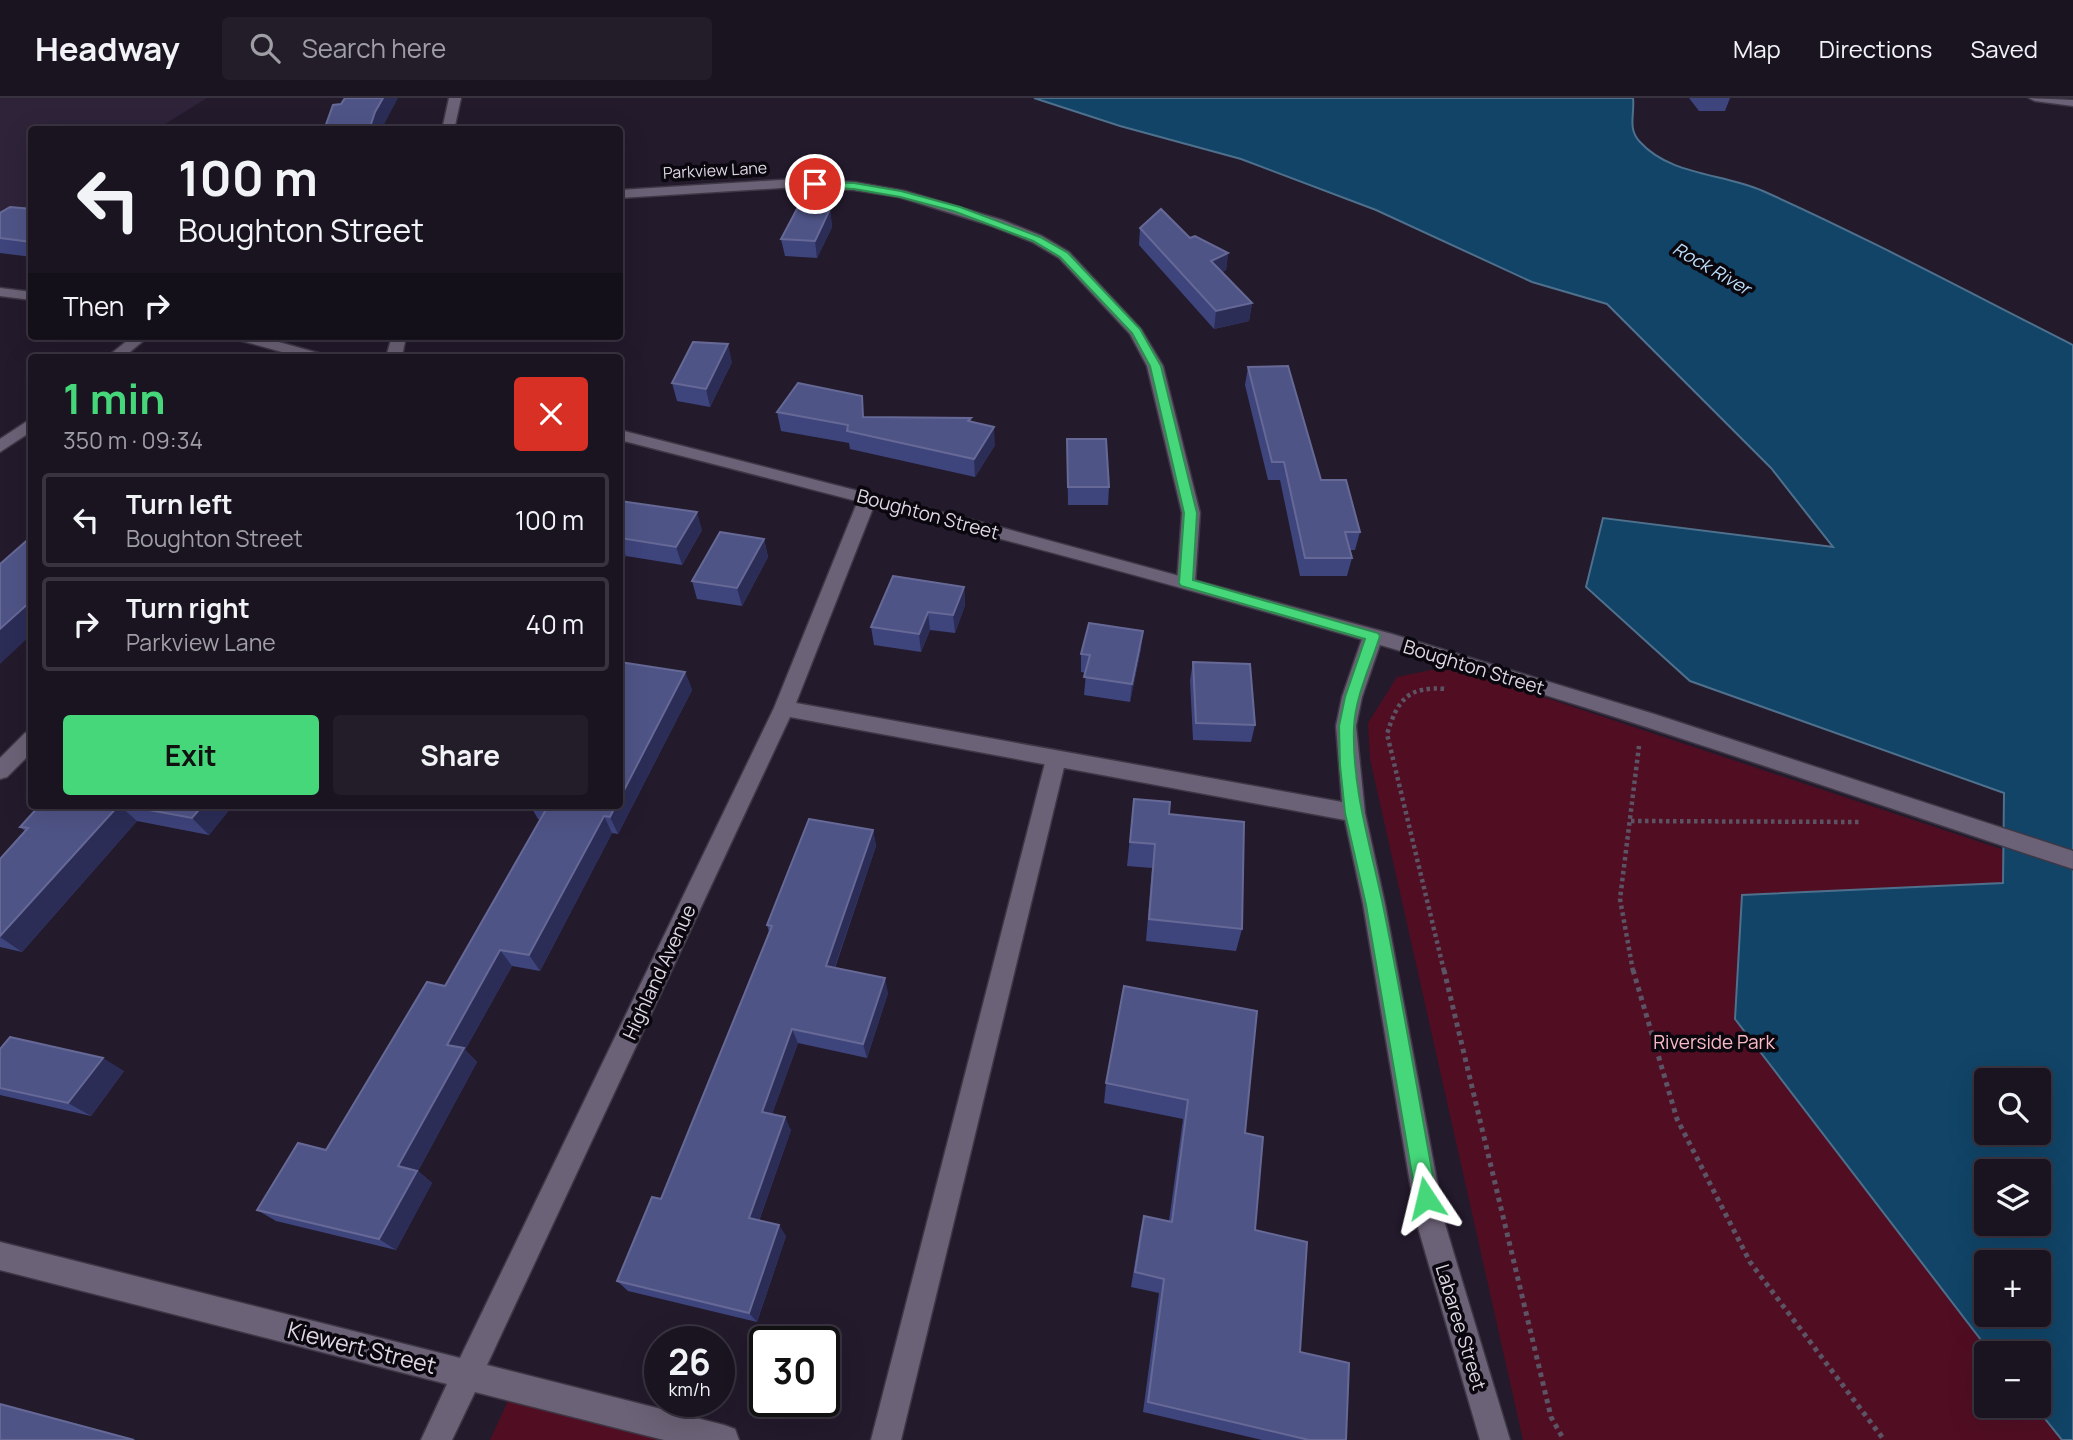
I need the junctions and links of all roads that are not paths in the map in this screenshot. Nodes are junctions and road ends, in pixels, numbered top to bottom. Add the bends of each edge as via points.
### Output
1 (455, 98) edge
2 (2035, 98) edge
3 (2073, 103) edge
4 (449, 126) edge
5 (623, 194) edge
6 (0, 292) edge
7 (28, 296) edge
8 (137, 340) edge
9 (255, 340) edge
10 (119, 354) edge
11 (306, 354) edge
12 (28, 426) edge
13 (623, 436) edge
14 (0, 447) edge
15 (868, 498) junction
16 (1186, 583) junction
17 (1373, 636) junction
18 (784, 708) junction
19 (28, 744) edge
20 (1056, 759) junction
21 (0, 771) edge
22 (1354, 813) junction
23 (2073, 860) edge
24 (0, 1256) edge
25 (468, 1374) junction
26 (436, 1440) edge
27 (724, 1440) edge
28 (886, 1440) edge
29 (1495, 1440) edge

1 - 4 street
2 - 3 street
5 - 16 street, Parkview Lane via 796,183 854,186 901,194 998,223 1064,255 1136,332 1156,366 1191,513
6 - 7 street
8 - 10 street
9 - 11 street
12 - 14 street
13 - 15 street, Boughton Street
15 - 16 street, Boughton Street
15 - 18 street, Highland Avenue
16 - 17 street, Boughton Street
17 - 22 street, Labaree Street via 1346,726
17 - 23 street, Boughton Street via 1646,719
18 - 20 street
18 - 25 street, Highland Avenue
19 - 21 street
20 - 22 street
20 - 28 street
22 - 29 street, Labaree Street via 1431,1224
24 - 25 street, Kiewert Street
25 - 26 street, Highland Avenue
25 - 27 street, Kiewert Street

